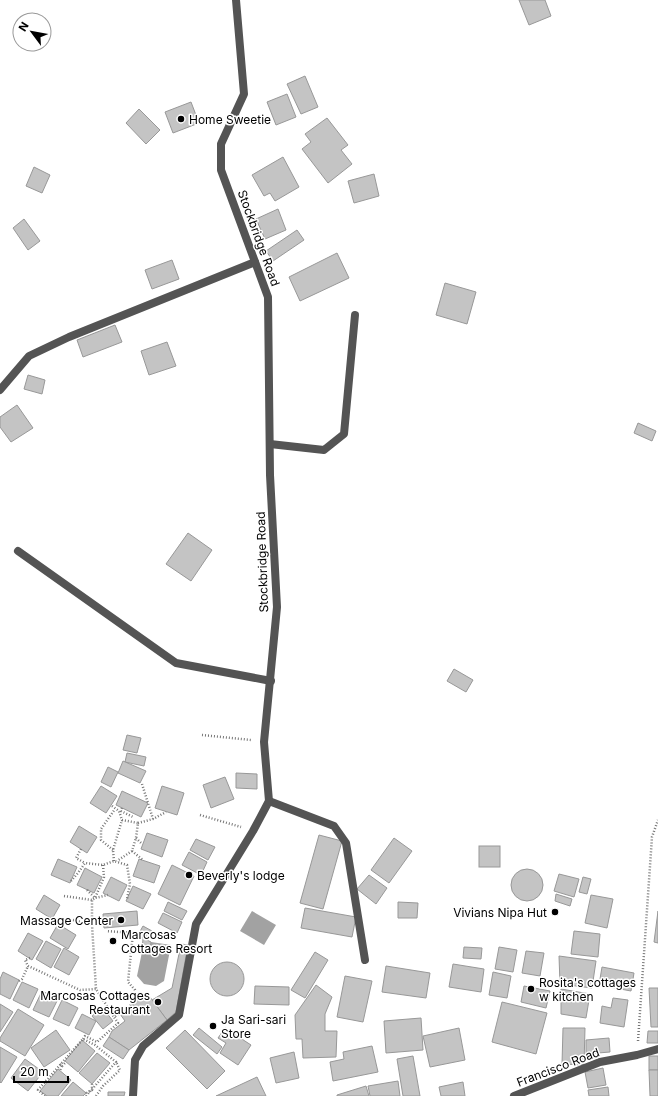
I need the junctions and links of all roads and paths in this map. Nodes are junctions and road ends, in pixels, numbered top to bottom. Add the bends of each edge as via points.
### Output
1 (236, 0) edge
2 (255, 262) junction
3 (355, 315) dead end
4 (0, 390) edge
5 (270, 444) junction
6 (18, 551) dead end
7 (271, 681) junction
8 (202, 735) dead end
9 (264, 742) junction
10 (142, 784) dead end
11 (269, 801) junction
12 (122, 808) dead end
13 (166, 812) dead end
14 (200, 815) dead end
15 (154, 819) junction
16 (122, 820) junction
17 (658, 820) edge
18 (131, 822) junction
19 (138, 823) junction
20 (253, 831) junction
21 (136, 838) junction
22 (142, 844) dead end
23 (81, 849) dead end
24 (113, 850) junction
25 (132, 851) junction
26 (143, 860) dead end
27 (115, 861) junction
28 (85, 863) junction
29 (103, 865) junction
30 (71, 881) dead end
31 (87, 890) dead end
32 (108, 895) dead end
33 (64, 896) dead end
34 (96, 898) junction
35 (92, 900) junction
36 (127, 900) dead end
37 (73, 920) dead end
38 (92, 925) junction
39 (106, 931) dead end
40 (30, 958) dead end
41 (364, 960) dead end
42 (28, 966) junction
43 (19, 981) dead end
44 (96, 989) junction
45 (114, 1017) junction
46 (83, 1037) junction
47 (97, 1042) junction
48 (95, 1045) junction
49 (658, 1049) edge
50 (637, 1055) junction
51 (66, 1062) dead end
52 (116, 1062) junction
53 (61, 1065) junction
54 (60, 1071) dead end
55 (92, 1084) dead end
56 (92, 1090) junction
57 (86, 1094) edge
58 (44, 1096) edge
59 (96, 1096) edge
60 (133, 1096) edge
61 (514, 1096) edge

1 - 2 street, Stockbridge Road via 244,94 221,144 222,170
2 - 4 street via 69,337 29,356
2 - 5 street, Stockbridge Road via 268,297
3 - 5 street via 344,434 324,450
5 - 7 street, Stockbridge Road via 277,607
6 - 7 street via 176,662
7 - 9 street, Stockbridge Road
8 - 9 path
9 - 11 street, Stockbridge Road
10 - 15 path
11 - 20 street
11 - 41 street via 334,826 346,843
12 - 18 path via 121,811 134,815
13 - 15 path
14 - 20 path
15 - 19 path
16 - 18 path
16 - 24 path
16 - 24 path via 119,811 113,807 101,829 101,840
17 - 50 path via 652,837
18 - 19 path
19 - 21 path
20 - 60 street via 196,924 179,1015 142,1046 135,1060
21 - 22 path
21 - 25 path
23 - 28 path via 76,858
24 - 27 path
25 - 26 path
25 - 27 path
27 - 29 path
27 - 36 path via 127,865 130,884
28 - 29 path
28 - 30 path
29 - 34 path via 104,878
31 - 34 path
32 - 34 path
33 - 35 path
34 - 35 path
35 - 38 path
37 - 38 path
38 - 44 path
39 - 45 path via 133,933 128,982 135,990 134,1003
40 - 42 path via 25,960
42 - 43 path
42 - 44 path via 80,990
44 - 45 path
45 - 47 path via 118,1024
46 - 47 path
46 - 48 path
46 - 53 path
47 - 48 path
48 - 52 path
49 - 50 street, Francisco Road
50 - 61 street, Francisco Road via 600,1062
51 - 53 path
52 - 56 path
52 - 59 path via 120,1070
53 - 54 path
53 - 58 path via 38,1090
55 - 56 path
56 - 57 path

